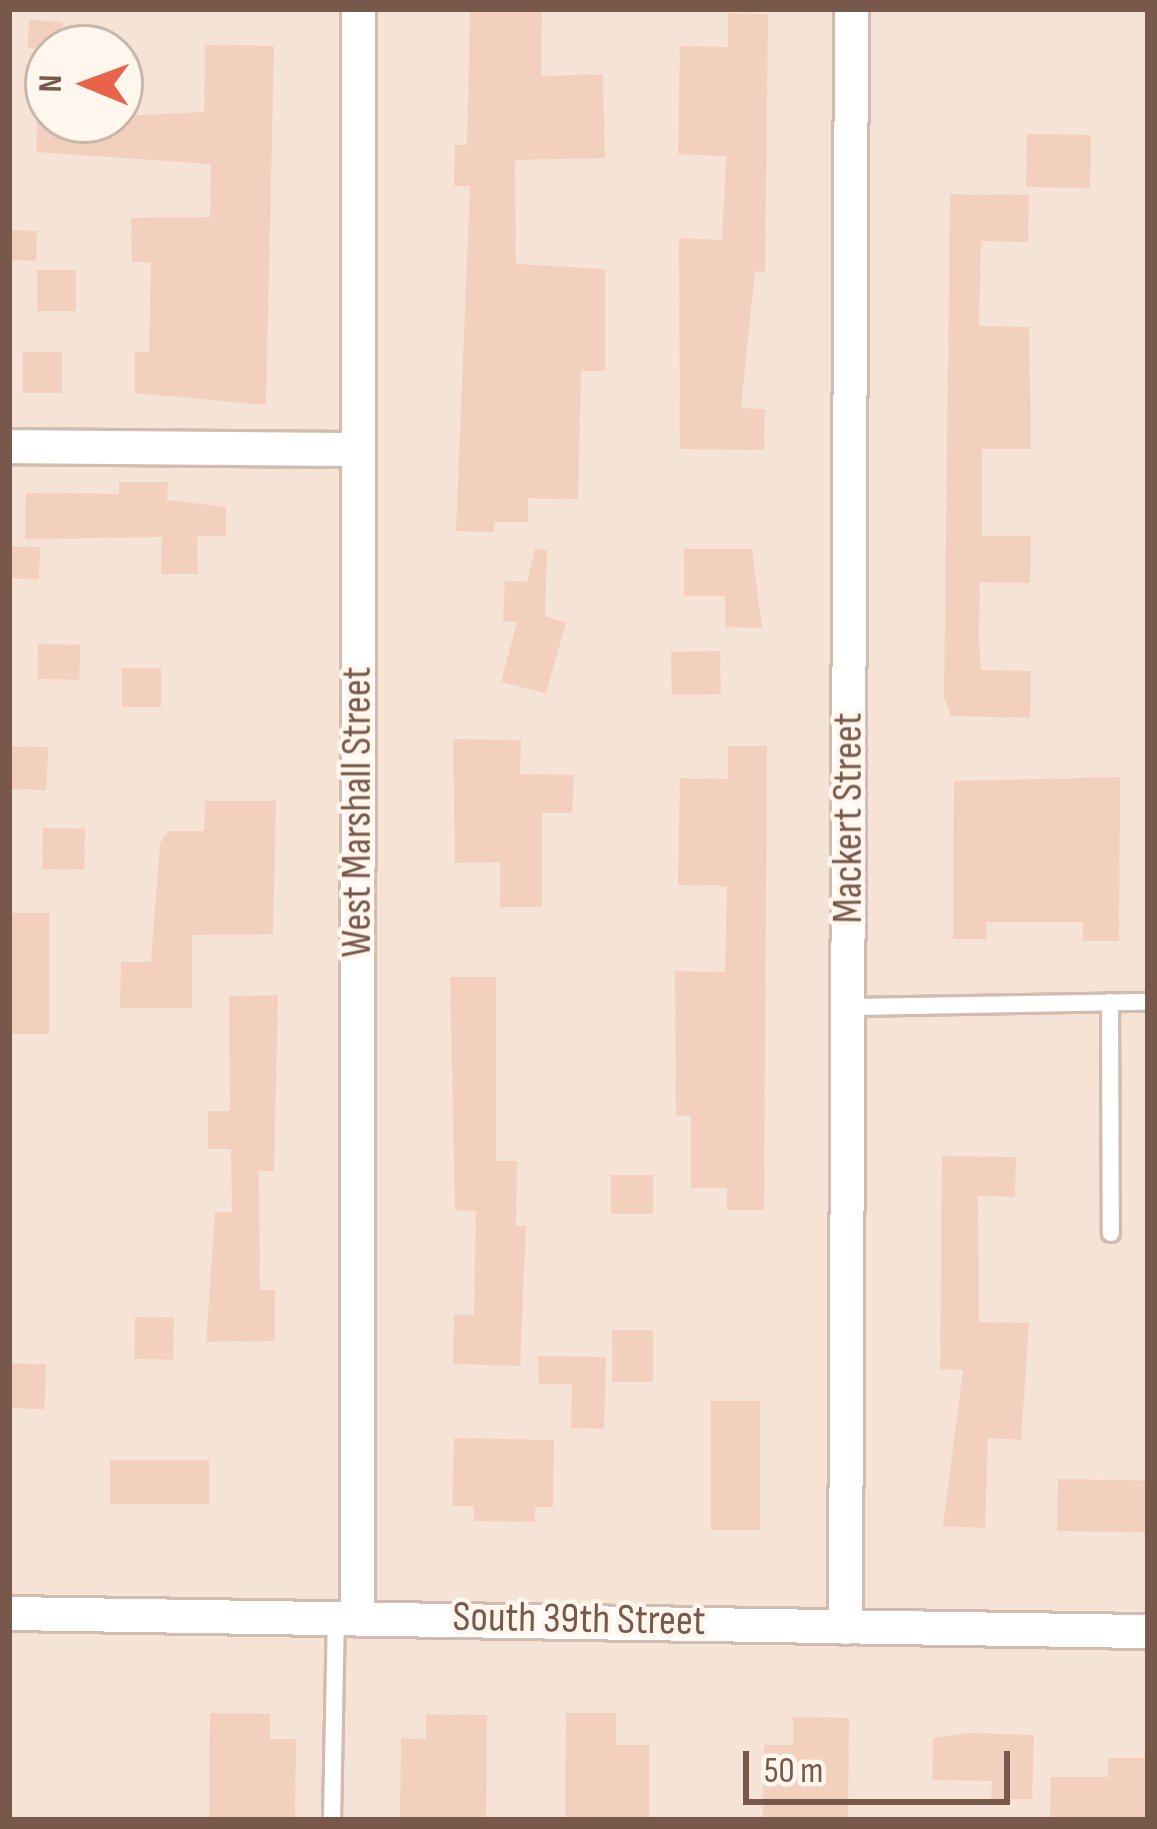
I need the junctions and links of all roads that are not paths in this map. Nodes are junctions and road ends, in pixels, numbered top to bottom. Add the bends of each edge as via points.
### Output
1 (358, 9) edge
2 (851, 9) edge
3 (9, 446) edge
4 (358, 449) junction
5 (1148, 1001) edge
6 (1110, 1002) junction
7 (848, 1007) junction
8 (1111, 1233) dead end
9 (9, 1613) edge
10 (347, 1616) junction
11 (845, 1627) junction
12 (1148, 1631) edge
13 (332, 1820) edge

1 - 4 street, West Marshall Street
2 - 7 street, Mackert Street
3 - 4 street
4 - 10 street, West Marshall Street
5 - 6 lane
6 - 7 lane
6 - 8 lane
7 - 11 street, Mackert Street
9 - 10 street, South 39th Street
10 - 11 street, South 39th Street
10 - 13 lane
11 - 12 street, South 39th Street

